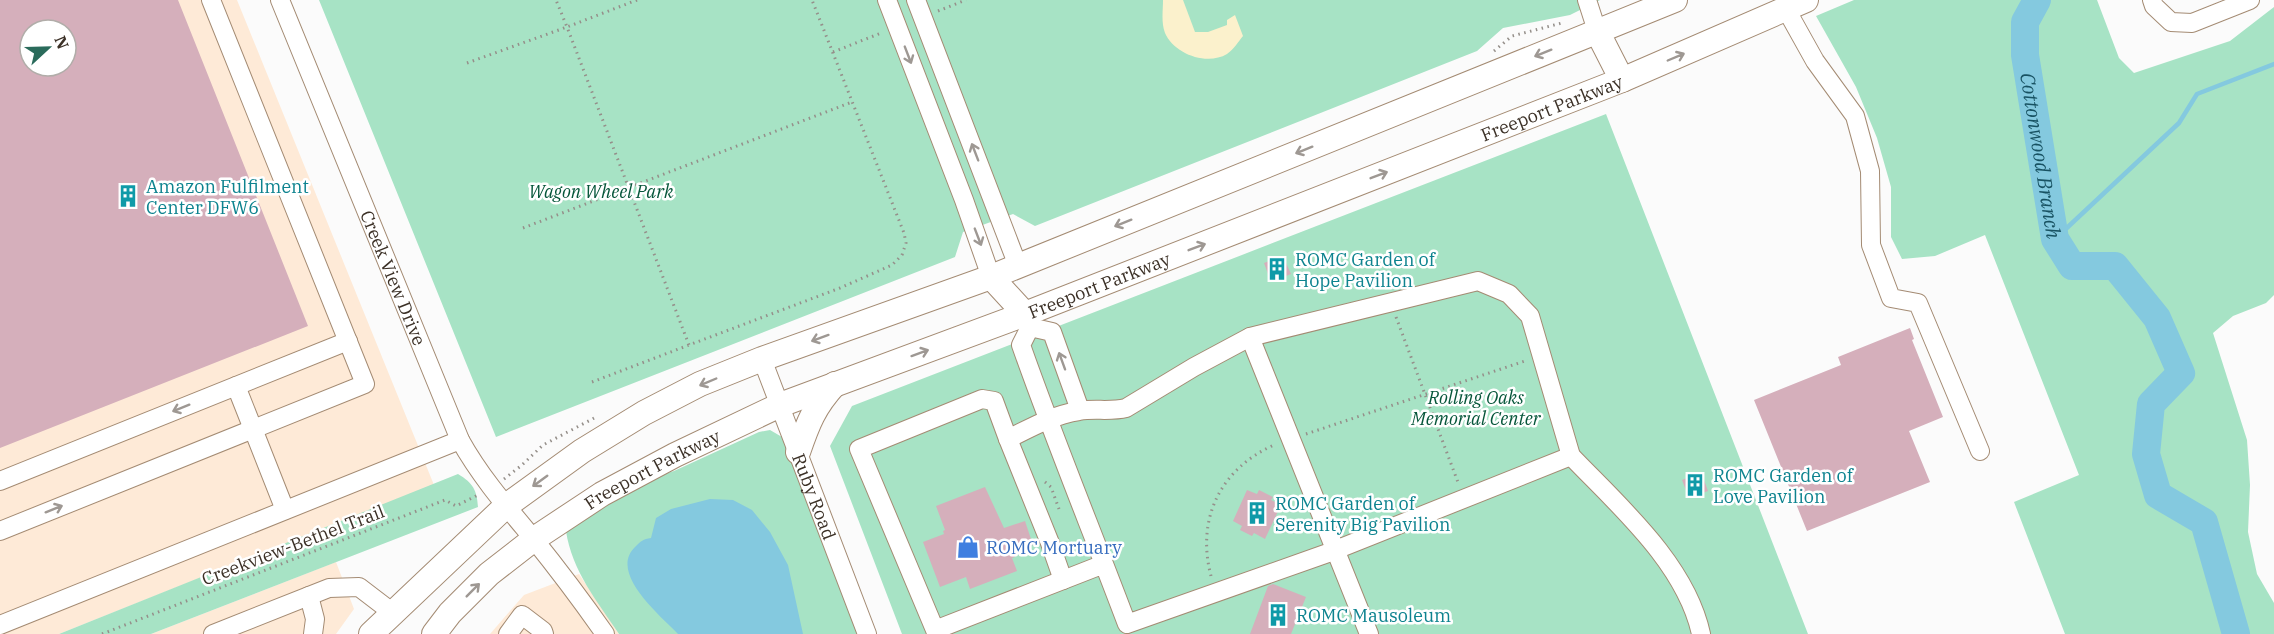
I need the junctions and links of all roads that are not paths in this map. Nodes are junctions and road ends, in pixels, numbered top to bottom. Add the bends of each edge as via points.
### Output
1 (211, 0) edge
2 (280, 0) edge
3 (887, 0) edge
4 (916, 0) edge
5 (1587, 0) edge
6 (1675, 0) edge
7 (2152, 0) edge
8 (2250, 0) edge
9 (1792, 3) edge
10 (1597, 31) junction
11 (1622, 80) junction
12 (1018, 266) junction
13 (992, 277) junction
14 (1028, 320) junction
15 (1250, 337) junction
16 (348, 341) junction
17 (762, 359) junction
18 (835, 384) junction
19 (236, 386) junction
20 (780, 405) junction
21 (1080, 410) junction
22 (1049, 419) junction
23 (253, 429) junction
24 (1008, 439) junction
25 (460, 440) junction
26 (798, 452) junction
27 (1980, 452) dead end
28 (1571, 456) junction
29 (0, 481) edge
30 (498, 497) junction
31 (285, 510) junction
32 (0, 531) edge
33 (534, 540) junction
34 (1336, 550) junction
35 (1104, 564) junction
36 (1063, 580) junction
37 (309, 596) junction
38 (393, 613) junction
39 (0, 625) edge
40 (1123, 629) edge
41 (213, 634) edge
42 (313, 634) edge
43 (371, 634) edge
44 (434, 634) edge
45 (508, 634) edge
46 (544, 634) edge
47 (605, 634) edge
48 (867, 634) edge
49 (1369, 634) edge
50 (1701, 634) edge

1 - 16 street
2 - 25 street, Creek View Drive
3 -> 13 street
12 -> 4 street
5 - 10 street
6 - 10 main road
7 - 8 street via 2171,22 2192,23
11 -> 9 main road, Freeport Parkway
9 - 27 street via 1815,61 1855,116 1870,171 1871,245 1891,298 1918,303
10 - 11 main road
10 -> 12 main road
14 -> 11 main road, Freeport Parkway
12 - 13 main road
12 - 14 main road
13 - 14 main road
13 -> 17 main road
18 -> 14 main road, Freeport Parkway
21 -> 14 street via 1052,332
14 - 22 street via 1021,345
15 - 21 street via 1126,408
15 - 28 street via 1478,281 1509,294 1530,316
15 - 34 street
16 - 19 street
16 - 23 street via 365,384
17 - 20 street, Ruby Road
17 -> 30 main road via 700,384
18 - 20 main road, Freeport Parkway
18 - 26 main road via 808,422
19 - 23 street
19 -> 29 street
20 - 26 street, Ruby Road
20 - 33 main road, Freeport Parkway via 612,488
21 - 22 street
22 - 24 street
22 - 35 street
23 - 31 street
32 -> 23 street
24 - 36 street
24 - 36 street via 994,401 982,399 859,449 935,630
25 - 30 street, Creek View Drive
25 - 31 street
26 - 48 street, Ruby Road
28 - 34 street
28 - 50 street via 1678,576
30 - 33 street, Creek View Drive
30 - 38 main road
31 - 39 street
44 -> 33 main road, Freeport Parkway via 489,574
33 - 47 street, Creek View Drive
34 - 40 street
34 - 49 street
35 - 36 street
35 - 40 street
37 - 38 street via 329,588 359,587
37 - 41 street
37 - 42 street via 315,618
38 - 43 main road
45 - 46 street via 522,615

